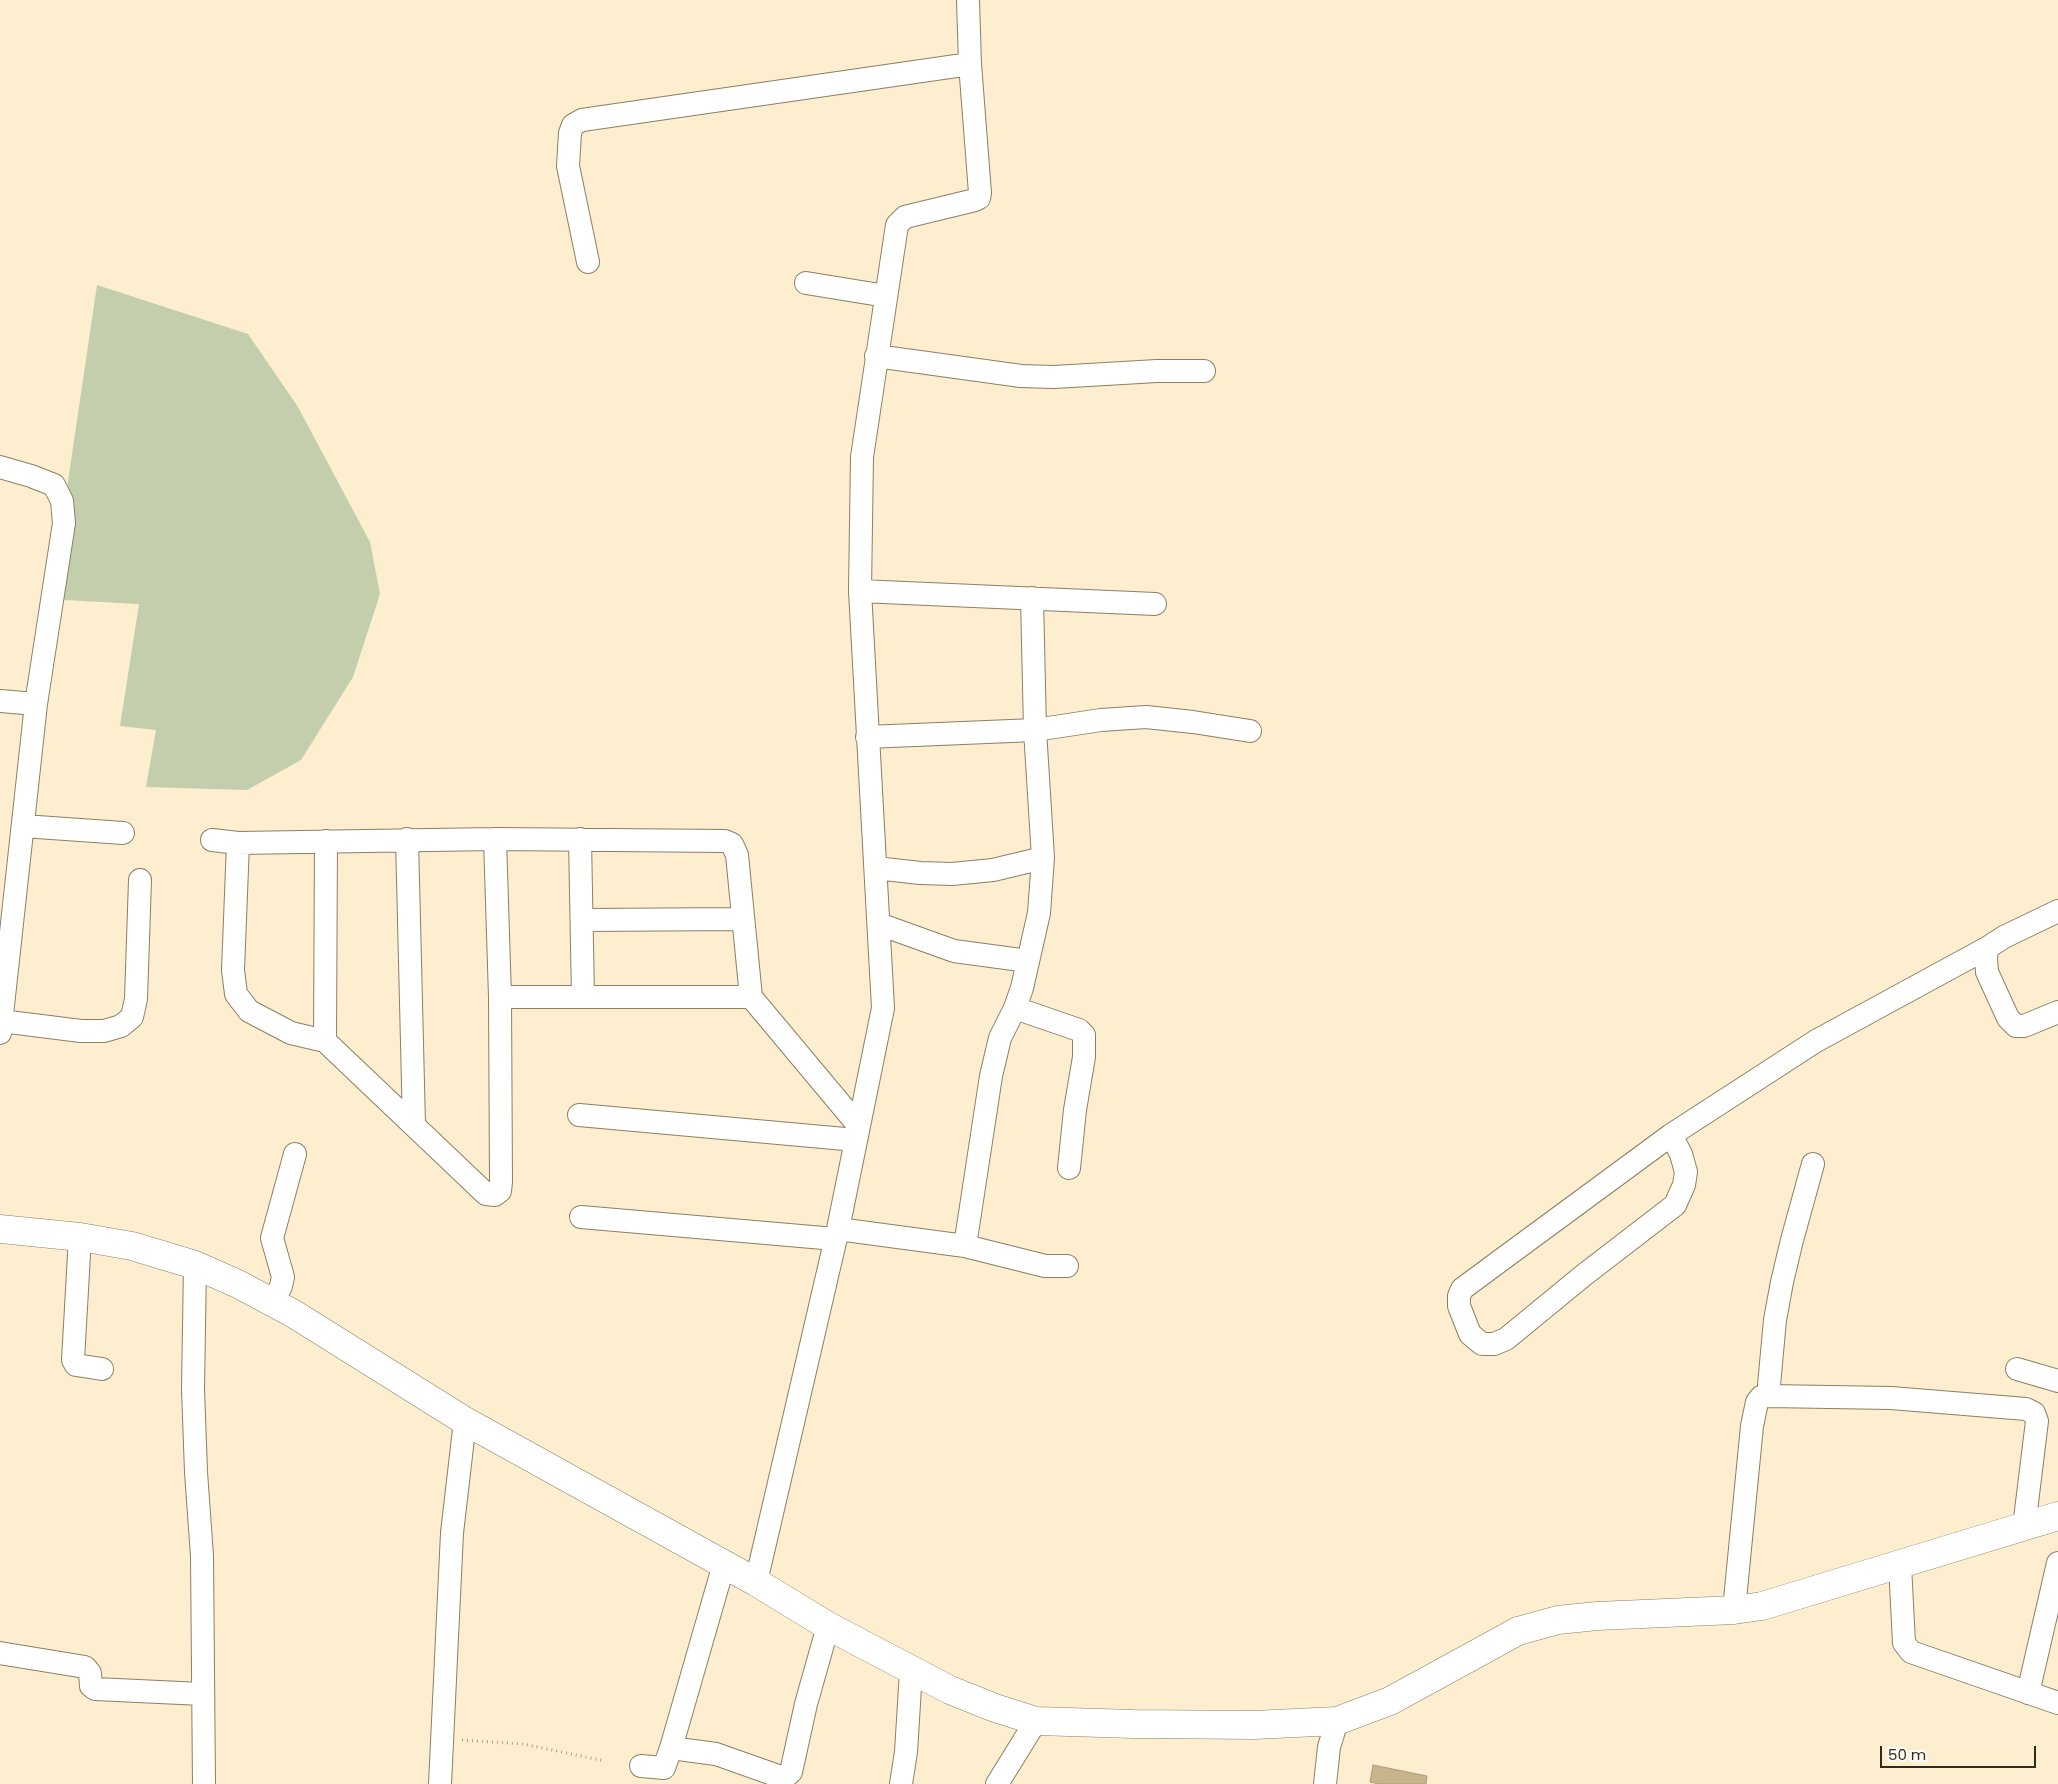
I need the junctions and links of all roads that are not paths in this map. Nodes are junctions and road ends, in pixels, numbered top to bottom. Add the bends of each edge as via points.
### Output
1 (968, 0) edge
2 (970, 64) junction
3 (588, 262) dead end
4 (806, 283) dead end
5 (886, 296) junction
6 (876, 356) junction
7 (1204, 371) dead end
8 (0, 467) edge
9 (860, 591) junction
10 (1032, 598) junction
11 (1155, 604) dead end
12 (0, 700) edge
13 (36, 704) junction
14 (1035, 730) junction
15 (1250, 731) dead end
16 (867, 737) junction
17 (23, 826) junction
18 (123, 833) dead end
19 (408, 839) junction
20 (495, 839) junction
21 (580, 839) junction
22 (212, 840) dead end
23 (326, 841) junction
24 (238, 843) junction
25 (1043, 858) junction
26 (876, 868) junction
27 (140, 880) dead end
28 (2058, 910) edge
29 (742, 919) junction
30 (582, 920) junction
31 (879, 924) junction
32 (1987, 948) junction
33 (1028, 961) junction
34 (500, 997) junction
35 (583, 997) junction
36 (751, 997) junction
37 (1015, 1008) junction
38 (2058, 1012) edge
39 (1, 1027) edge
40 (325, 1041) junction
41 (580, 1115) dead end
42 (414, 1125) junction
43 (857, 1133) junction
44 (1671, 1135) junction
45 (295, 1154) dead end
46 (1813, 1164) dead end
47 (1069, 1168) dead end
48 (580, 1217) dead end
49 (0, 1228) edge
50 (837, 1234) junction
51 (80, 1237) junction
52 (965, 1246) junction
53 (195, 1265) junction
54 (1067, 1266) dead end
55 (273, 1303) junction
56 (102, 1369) dead end
57 (2017, 1369) dead end
58 (2058, 1381) edge
59 (1768, 1396) junction
60 (465, 1421) junction
61 (2058, 1516) edge
62 (2024, 1526) junction
63 (2058, 1563) edge
64 (724, 1564) junction
65 (1900, 1565) junction
66 (756, 1582) junction
67 (1734, 1610) junction
68 (828, 1626) junction
69 (0, 1653) edge
70 (911, 1671) junction
71 (2028, 1693) junction
72 (202, 1694) junction
73 (2058, 1703) edge
74 (1036, 1720) junction
75 (1337, 1721) junction
76 (671, 1748) junction
77 (641, 1766) dead end
78 (748, 1775) edge
79 (204, 1784) edge
80 (440, 1784) edge
81 (902, 1784) edge
82 (997, 1784) edge
83 (1325, 1784) edge

1 - 2 street
2 - 3 street via 582,120 573,125 570,133 568,166
2 - 5 street via 979,198 900,221
4 - 5 street
5 - 6 street
6 - 7 street via 1021,376
6 - 9 street via 862,457
8 - 13 street via 54,485 62,501 64,523
9 - 10 street
9 - 16 street
10 - 11 street
10 - 14 street
12 - 13 street
13 - 17 street
14 - 15 street via 1146,717
14 - 16 street
14 - 25 street
16 - 26 street
17 - 18 street
17 - 39 street
19 - 20 street
19 - 23 street
19 - 42 street
20 - 21 street
20 - 34 street
21 - 29 street via 732,844 737,855
21 - 30 street
22 - 24 street
23 - 24 street
23 - 40 street
24 - 40 street via 233,970 236,994 249,1011 291,1033
25 - 26 street via 993,870 952,874 920,874
25 - 33 street via 1039,914
26 - 31 street
27 - 39 street via 136,999 132,1016 121,1026 104,1031
28 - 32 street
29 - 30 street
29 - 36 street
30 - 35 street
31 - 33 street via 954,951
31 - 43 street via 882,1008
32 - 38 street via 1987,972 2008,1018 2016,1026 2024,1026
32 - 44 street via 1816,1041
33 - 37 street
34 - 35 street
34 - 42 street via 500,1191 495,1195 486,1194
35 - 36 street
36 - 43 street
37 - 47 street via 1079,1030 1084,1035
37 - 52 street via 1000,1038 991,1076
40 - 42 street
41 - 43 street
43 - 50 street
44 - 44 street via 1686,1172 1675,1205 1506,1339 1482,1344 1470,1334 1459,1306 1462,1289
45 - 55 street via 272,1238 283,1277
46 - 59 street via 1775,1320
48 - 50 street
49 - 51 street
50 - 52 street
50 - 66 street
51 - 53 street via 132,1246
51 - 56 street via 73,1360 76,1365
52 - 54 street via 1022,1262
53 - 55 street
53 - 72 street via 193,1389 202,1556
55 - 60 street
57 - 58 street
59 - 62 street via 1891,1398 2026,1409 2034,1413 2036,1421
59 - 67 street via 1757,1402 1752,1426
60 - 64 street
60 - 80 street via 452,1533
61 - 62 street
62 - 65 street
63 - 71 street
64 - 66 street
64 - 76 street
65 - 67 street via 1762,1606
65 - 71 street via 1904,1643 1911,1652
66 - 68 street
67 - 75 street via 1597,1616 1558,1620 1518,1631 1390,1700
68 - 70 street
68 - 78 street via 791,1772 784,1778
69 - 72 street via 85,1667 90,1673 91,1686 95,1688
70 - 74 street via 977,1701
70 - 81 street
71 - 73 street
72 - 79 street
74 - 75 street via 1235,1725
74 - 82 street
75 - 83 street via 1329,1747
76 - 77 street via 664,1768
76 - 78 street via 716,1754

